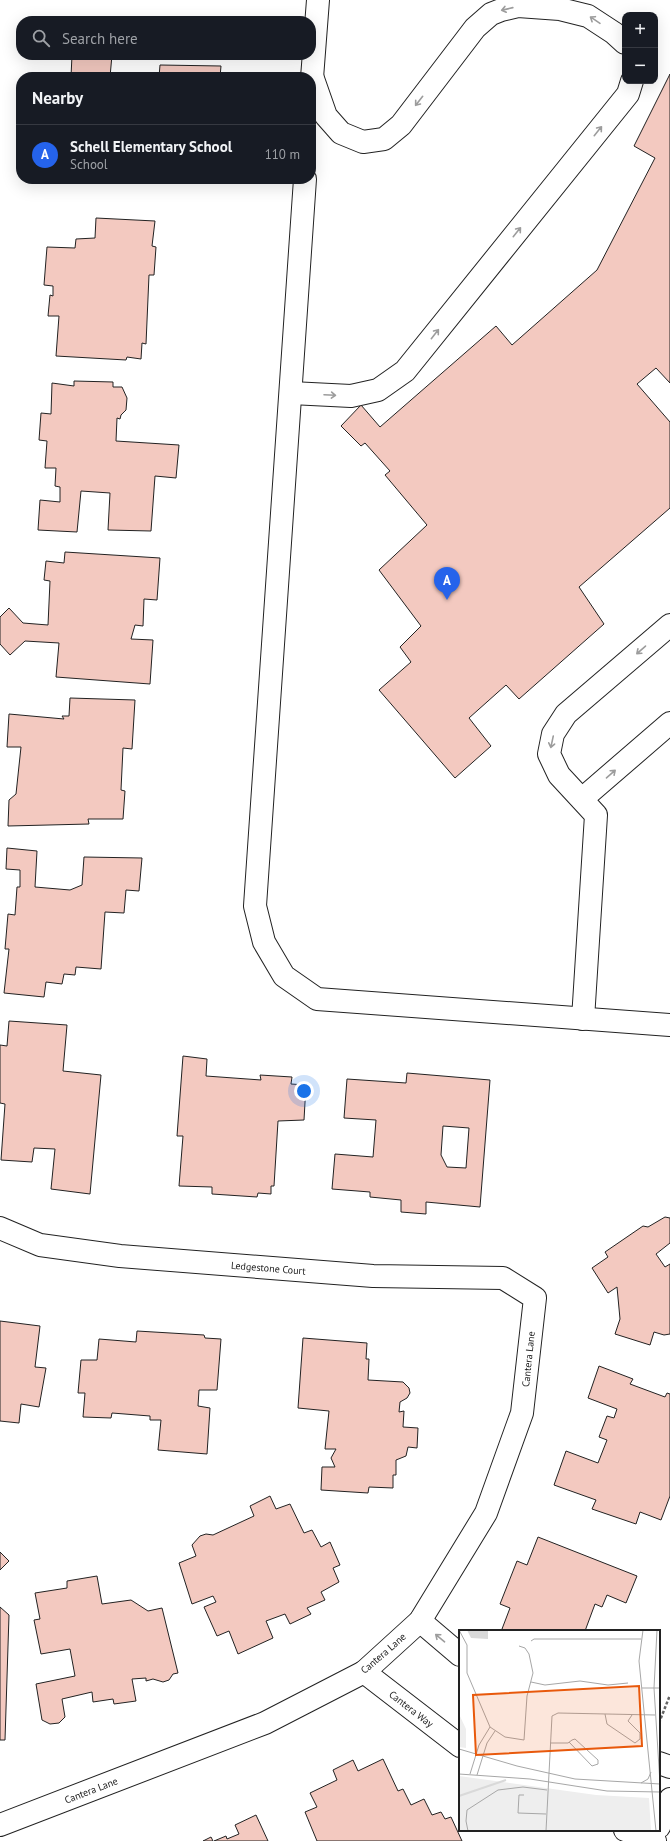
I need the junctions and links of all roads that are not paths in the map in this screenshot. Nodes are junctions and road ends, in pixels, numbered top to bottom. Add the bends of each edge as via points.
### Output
1 (318, 0) edge
2 (316, 29) edge
3 (622, 40) edge
4 (314, 60) edge
5 (313, 72) edge
6 (631, 84) edge
7 (316, 95) edge
8 (305, 184) edge
9 (291, 393) junction
10 (670, 625) edge
11 (670, 723) edge
12 (582, 799) junction
13 (583, 1018) junction
14 (670, 1025) edge
15 (0, 1228) edge
16 (535, 1298) joint
17 (420, 1621) junction
18 (459, 1654) edge
19 (364, 1672) junction
20 (459, 1745) edge
21 (660, 1763) edge
22 (670, 1767) edge
23 (670, 1798) edge
24 (660, 1824) edge
25 (0, 1825) edge
26 (628, 1831) edge
27 (658, 1831) edge
28 (654, 1841) edge

1 - 2 street
3 -> 7 street via 588,16 560,10 518,6 491,14 476,28 401,125 384,139 363,142 341,133 326,116
4 - 5 street
9 -> 6 street via 351,396 378,390 405,372 628,94
8 - 9 street
9 - 13 street via 256,906 264,942 284,976 316,999
10 -> 12 street via 566,714 554,734 549,754 559,775
12 -> 11 street
12 - 13 street via 596,815
13 - 14 street
15 - 16 street, Ledgestone Court via 40,1245 120,1256 373,1276 503,1278
16 - 17 street, Cantera Lane via 522,1413 486,1513
18 -> 17 street
17 - 19 street, Cantera Lane
19 - 20 street, Cantera Way
19 - 25 street, Cantera Lane via 265,1723
21 - 22 street
23 - 24 street
26 - 28 street
27 - 28 street

